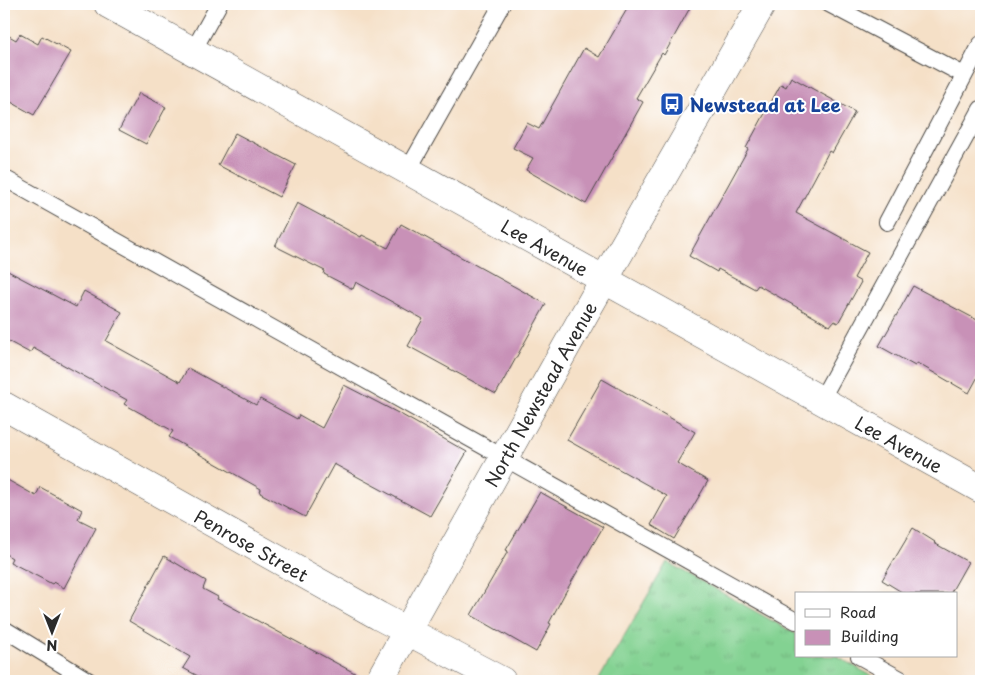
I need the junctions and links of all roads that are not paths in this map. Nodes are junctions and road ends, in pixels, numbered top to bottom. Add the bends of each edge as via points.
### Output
1 (108, 4) edge
2 (219, 4) edge
3 (502, 4) edge
4 (762, 4) edge
5 (830, 4) edge
6 (981, 44) edge
7 (193, 51) junction
8 (964, 75) junction
9 (979, 118) edge
10 (408, 170) junction
11 (4, 178) edge
12 (887, 222) dead end
13 (604, 280) junction
14 (820, 400) junction
15 (4, 406) edge
16 (504, 458) junction
17 (981, 489) edge
18 (795, 620) edge
19 (4, 629) edge
20 (408, 631) junction
21 (863, 658) edge
22 (89, 681) edge
23 (379, 681) edge
24 (502, 681) edge
25 (904, 681) edge

1 - 7 street, Lee Avenue
2 - 7 lane
3 - 10 lane
4 - 13 street, North Newstead Avenue
5 - 8 lane
6 - 8 lane
7 - 10 street, Lee Avenue
8 - 12 lane
9 - 14 lane
10 - 13 street, Lee Avenue
11 - 16 lane
13 - 14 street, Lee Avenue
13 - 16 street, North Newstead Avenue
14 - 17 street, Lee Avenue
15 - 20 street, Penrose Street
16 - 18 lane
16 - 20 street, North Newstead Avenue
19 - 22 lane
20 - 23 street, North Newstead Avenue
20 - 24 street, Penrose Street
21 - 25 lane

